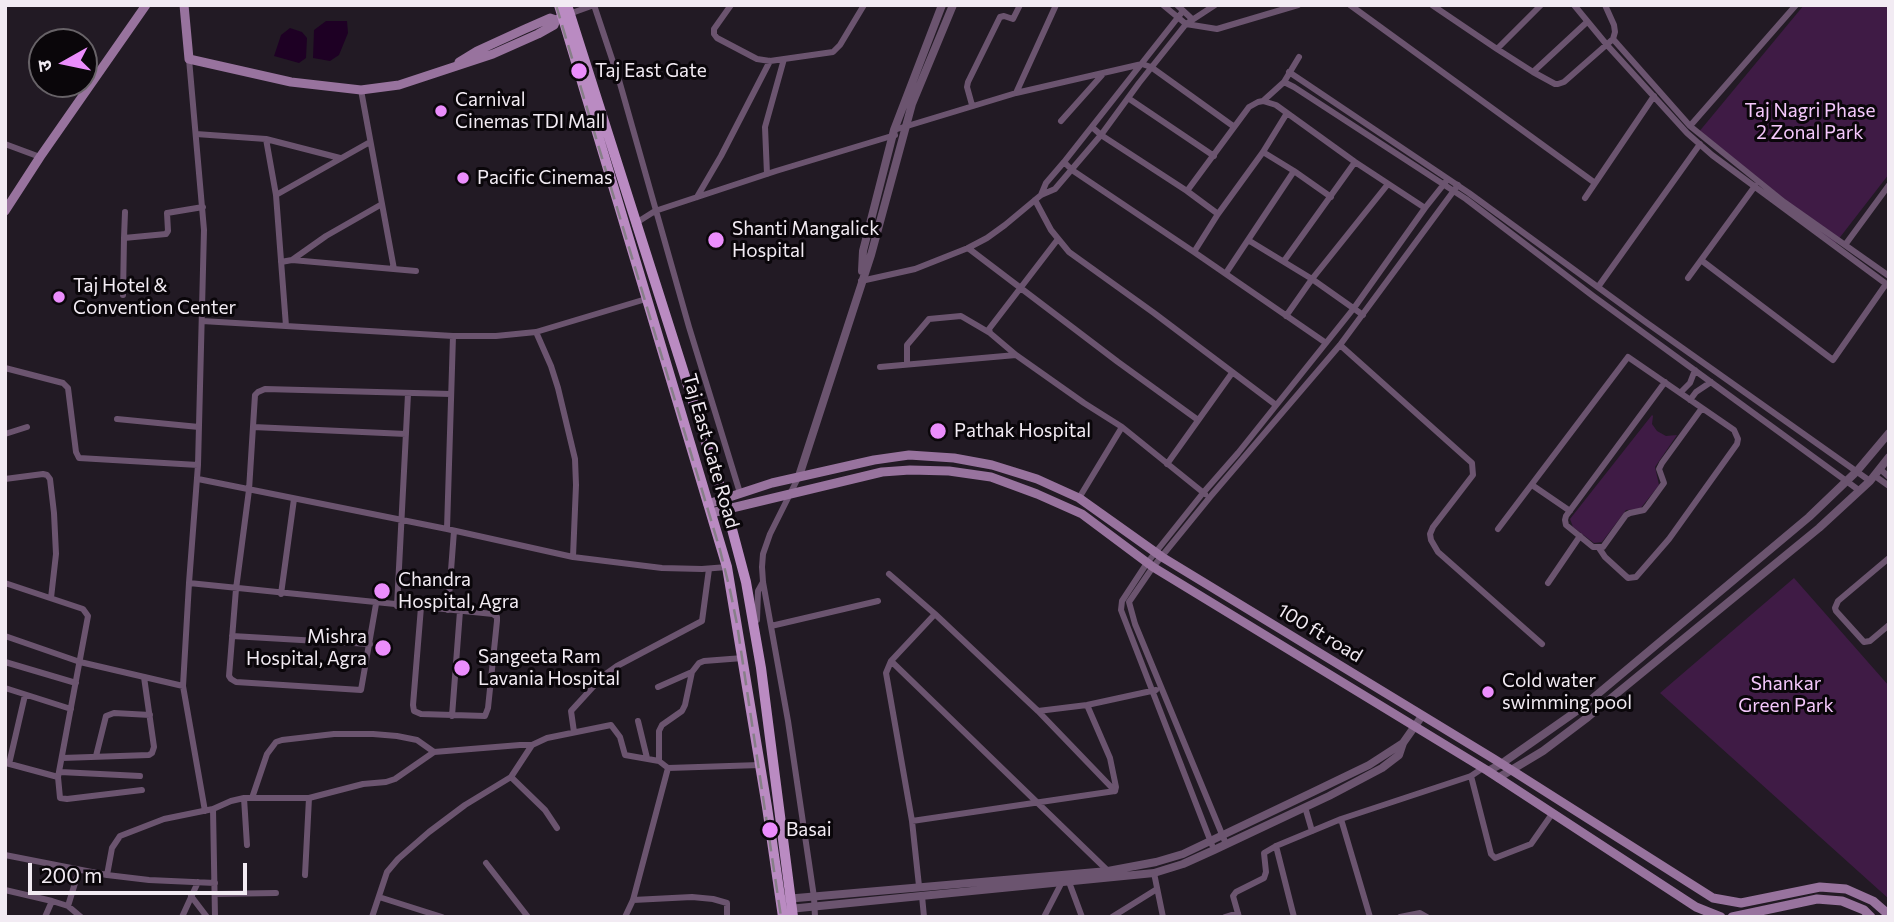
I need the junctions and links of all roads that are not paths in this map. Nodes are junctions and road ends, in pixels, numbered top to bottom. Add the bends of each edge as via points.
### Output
1 (146, 5) edge
2 (559, 5) edge
3 (594, 5) edge
4 (731, 5) edge
5 (864, 5) edge
6 (942, 5) edge
7 (953, 5) edge
8 (1020, 5) edge
9 (1056, 5) edge
10 (1163, 5) edge
11 (1177, 5) edge
12 (1214, 5) edge
13 (1298, 5) edge
14 (1350, 5) edge
15 (1432, 5) edge
16 (1541, 5) edge
17 (1574, 5) edge
18 (1605, 5) edge
19 (1796, 5) edge
20 (184, 8) edge
21 (1183, 11) junction
22 (563, 14) edge
23 (1178, 18) junction
24 (1189, 22) junction
25 (1587, 22) junction
26 (1613, 39) junction
27 (1607, 45) junction
28 (1497, 49) junction
29 (1299, 57) dead end
30 (189, 59) junction
31 (783, 59) junction
32 (770, 61) junction
33 (1142, 64) junction
34 (1151, 67) junction
35 (1289, 72) junction
36 (1533, 72) junction
37 (1103, 74) junction
38 (1284, 82) junction
39 (361, 90) junction
40 (1016, 93) junction
41 (1654, 96) junction
42 (1128, 98) junction
43 (1263, 101) junction
44 (972, 105) junction
45 (1287, 113) junction
46 (1061, 121) dead end
47 (1233, 126) junction
48 (1690, 126) junction
49 (1092, 127) junction
50 (899, 131) junction
51 (196, 134) junction
52 (1101, 135) junction
53 (266, 139) junction
54 (370, 142) junction
55 (5, 144) edge
56 (1700, 144) junction
57 (1263, 152) junction
58 (1214, 156) junction
59 (40, 157) junction
60 (340, 158) junction
61 (1064, 162) junction
62 (1355, 162) junction
63 (1072, 170) junction
64 (1294, 171) junction
65 (767, 174) junction
66 (1446, 182) junction
67 (1595, 183) junction
68 (1388, 184) junction
69 (1889, 185) edge
70 (1755, 186) junction
71 (1456, 188) junction
72 (1186, 191) junction
73 (276, 195) junction
74 (1882, 195) junction
75 (697, 197) junction
76 (1331, 197) junction
77 (1038, 198) junction
78 (1585, 198) dead end
79 (1889, 200) edge
80 (382, 204) junction
81 (203, 207) junction
82 (1425, 208) junction
83 (5, 211) edge
84 (655, 211) junction
85 (125, 212) dead end
86 (1218, 214) junction
87 (636, 223) junction
88 (124, 238) junction
89 (1058, 239) junction
90 (1248, 240) junction
91 (1845, 245) junction
92 (968, 248) junction
93 (1194, 251) junction
94 (292, 260) junction
95 (1701, 260) junction
96 (1284, 261) junction
97 (281, 262) junction
98 (394, 269) junction
99 (416, 271) dead end
100 (1226, 274) junction
101 (1889, 276) edge
102 (1688, 278) dead end
103 (1312, 279) junction
104 (861, 281) junction
105 (1888, 285) edge
106 (1020, 286) junction
107 (1598, 287) junction
108 (123, 295) dead end
109 (646, 299) junction
110 (1354, 308) junction
111 (1363, 315) junction
112 (1286, 316) junction
113 (202, 321) junction
114 (286, 326) junction
115 (536, 332) junction
116 (990, 333) junction
117 (453, 336) junction
118 (1326, 343) junction
119 (1340, 345) junction
120 (1016, 355) junction
121 (906, 364) junction
122 (880, 367) dead end
123 (5, 368) edge
124 (1695, 370) junction
125 (1232, 373) junction
126 (1665, 382) junction
127 (1711, 382) junction
128 (1680, 393) junction
129 (408, 394) junction
130 (451, 394) junction
131 (1690, 400) junction
132 (1276, 405) junction
133 (1702, 408) junction
134 (117, 419) dead end
135 (1198, 420) junction
136 (199, 426) junction
137 (27, 427) dead end
138 (253, 427) junction
139 (1122, 427) junction
140 (1889, 433) edge
141 (5, 434) edge
142 (406, 434) junction
143 (1889, 457) edge
144 (1167, 464) junction
145 (198, 466) junction
146 (1857, 471) junction
147 (1875, 475) junction
148 (799, 476) junction
149 (1889, 477) edge
150 (5, 479) edge
151 (198, 479) junction
152 (1847, 481) junction
153 (1531, 485) junction
154 (1889, 486) edge
155 (249, 490) junction
156 (1860, 491) junction
157 (1203, 492) junction
158 (740, 493) junction
159 (789, 495) junction
160 (1210, 497) junction
161 (1079, 498) junction
162 (294, 499) junction
163 (726, 504) junction
164 (709, 508) junction
165 (1570, 511) junction
166 (402, 520) junction
167 (1498, 529) dead end
168 (450, 530) junction
169 (1580, 536) junction
170 (1599, 548) junction
171 (1159, 555) junction
172 (573, 557) junction
173 (1889, 558) edge
174 (1150, 565) junction
175 (727, 567) junction
176 (709, 569) junction
177 (889, 574) dead end
178 (763, 582) junction
179 (5, 583) edge
180 (189, 583) junction
181 (1548, 583) dead end
182 (236, 589) junction
183 (281, 594) junction
184 (51, 598) junction
185 (878, 601) dead end
186 (376, 604) junction
187 (397, 606) junction
188 (421, 607) junction
189 (448, 610) junction
190 (460, 611) junction
191 (935, 614) junction
192 (1889, 625) edge
193 (771, 626) junction
194 (5, 636) edge
195 (232, 636) junction
196 (370, 644) junction
197 (1542, 644) dead end
198 (743, 658) junction
199 (891, 661) junction
200 (5, 662) edge
201 (80, 662) junction
202 (761, 667) junction
203 (692, 672) junction
204 (144, 677) junction
205 (76, 683) junction
206 (183, 686) junction
207 (658, 687) dead end
208 (5, 688) edge
209 (1161, 689) junction
210 (1152, 691) junction
211 (25, 695) junction
212 (1087, 705) junction
213 (71, 709) junction
214 (1038, 711) junction
215 (150, 715) junction
216 (452, 716) junction
217 (1422, 716) junction
218 (638, 721) dead end
219 (1415, 727) junction
220 (574, 732) junction
221 (1403, 743) junction
222 (531, 746) junction
223 (434, 752) junction
224 (96, 756) junction
225 (62, 758) junction
226 (647, 758) junction
227 (659, 761) junction
228 (7, 764) edge
229 (1501, 764) junction
230 (760, 765) junction
231 (668, 768) junction
232 (1486, 770) junction
233 (1511, 771) junction
234 (59, 774) junction
235 (140, 776) dead end
236 (1471, 776) junction
237 (511, 777) junction
238 (1498, 778) junction
239 (142, 790) dead end
240 (1115, 791) junction
241 (309, 797) junction
242 (244, 798) junction
243 (252, 798) junction
244 (1039, 803) junction
245 (1305, 807) junction
246 (214, 809) junction
247 (205, 811) junction
248 (1552, 814) junction
249 (1341, 819) junction
250 (912, 821) junction
251 (557, 828) dead end
252 (1312, 831) junction
253 (1224, 840) junction
254 (247, 845) dead end
255 (1213, 845) junction
256 (1276, 846) junction
257 (5, 855) edge
258 (486, 863) dead end
259 (79, 870) junction
260 (1108, 871) junction
261 (1154, 873) junction
262 (107, 875) junction
263 (305, 875) dead end
264 (198, 882) junction
265 (1065, 882) junction
266 (215, 883) junction
267 (919, 886) junction
268 (1157, 889) junction
269 (5, 890) edge
270 (276, 893) dead end
271 (215, 894) junction
272 (191, 896) junction
273 (922, 896) junction
274 (379, 897) junction
275 (633, 900) junction
276 (52, 901) junction
277 (815, 901) junction
278 (1726, 902) junction
279 (68, 906) junction
280 (787, 908) edge
281 (77, 915) edge
282 (1238, 915) edge
283 (1889, 915) edge
284 (1715, 916) edge
285 (45, 917) edge
286 (182, 917) edge
287 (207, 917) edge
288 (215, 917) edge
289 (372, 917) edge
290 (442, 917) edge
291 (528, 917) edge
292 (625, 917) edge
293 (727, 917) edge
294 (815, 917) edge
295 (924, 917) edge
296 (1044, 917) edge
297 (1082, 917) edge
298 (1112, 917) edge
299 (1163, 917) edge
300 (1226, 917) edge
301 (1294, 917) edge
302 (1370, 917) edge
303 (1399, 917) edge
304 (1427, 917) edge
305 (1721, 917) edge
306 (1732, 917) edge
307 (1871, 917) edge

1 - 59 main road
2 - 22 main road, Taj East Gate Road
3 - 22 street
3 - 84 street
4 - 32 street via 714,34 757,59
5 - 31 street via 833,52
6 - 50 street
7 - 50 street
8 - 44 street via 1013,19 1000,17 968,82
9 - 40 street
10 - 23 street
11 - 21 street
12 - 24 street
13 - 24 street via 1217,29
14 - 67 street
15 - 28 street
16 - 28 street
17 - 25 street
18 - 26 street via 1614,25
19 - 48 street
20 - 30 main road
21 - 23 street
21 - 24 street
22 - 39 main road via 546,30 475,61 399,85
22 - 87 main road
22 - 109 main road, Taj East Gate Road
23 - 24 street
23 - 33 street
24 - 34 street
25 - 27 street
25 - 36 street
26 - 27 street
26 - 48 street
27 - 36 street via 1561,83
27 - 41 street
28 - 36 street
29 - 35 street
30 - 39 main road via 292,82
30 - 51 street
31 - 32 street
31 - 65 street via 765,127
32 - 75 street
33 - 34 street
33 - 37 street
33 - 49 street
34 - 42 street
34 - 47 street
35 - 38 street
35 - 66 street
37 - 40 street
37 - 46 street
38 - 43 street
38 - 66 street
39 - 54 street
40 - 44 street
41 - 56 street
41 - 67 street
42 - 52 street
42 - 58 street
43 - 45 street
43 - 47 street via 1249,107
44 - 50 street
45 - 57 street
45 - 62 street
47 - 58 street
48 - 91 street
49 - 52 street
49 - 61 street
50 - 65 street
50 - 104 street via 863,251
51 - 53 street
51 - 81 street
52 - 63 street
52 - 72 street
53 - 60 street
53 - 73 street
54 - 60 street
54 - 80 street
55 - 59 street
56 - 70 street
56 - 107 street
57 - 64 street
57 - 86 street
58 - 72 street
59 - 83 main road
60 - 73 street
61 - 63 street
61 - 77 street
62 - 68 street
62 - 76 street
63 - 77 street via 1055,189
63 - 93 street
64 - 76 street
64 - 90 street
65 - 75 street
66 - 71 street
66 - 82 street
67 - 78 street
68 - 82 street
68 - 103 street
69 - 74 street
70 - 95 street
70 - 105 street
71 - 107 street
71 - 111 street
71 - 124 street
72 - 86 street
73 - 97 street
74 - 79 street
74 - 91 street
75 - 84 street
76 - 96 street
77 - 89 street
77 - 92 street
80 - 94 street
80 - 98 street
81 - 88 street via 167,213 167,233
81 - 113 street
82 - 110 street
84 - 87 street
84 - 158 street
85 - 88 street
86 - 93 street
87 - 163 main road
88 - 108 street
89 - 106 street
89 - 125 street via 1069,252
90 - 96 street
90 - 100 street
91 - 101 street
92 - 104 street via 915,270
92 - 106 street
93 - 100 street
94 - 97 street
94 - 98 street
95 - 102 street
95 - 105 street via 1833,360
96 - 103 street
97 - 114 street
98 - 99 street
100 - 112 street
103 - 110 street
103 - 112 street
104 - 148 street
106 - 116 street
106 - 135 street
107 - 146 street
109 - 115 street
109 - 164 main road, Taj East Gate Road
110 - 111 street
110 - 118 street
111 - 119 street
112 - 118 street
113 - 114 street
113 - 136 street
114 - 117 street
115 - 117 street
115 - 172 street via 558,388 575,459
116 - 120 street
116 - 121 street via 961,316 929,319 907,345
117 - 130 street
118 - 132 street
119 - 160 street
119 - 197 street via 1472,463 1473,475 1433,527 1431,540 1438,552
120 - 121 street
120 - 139 street
121 - 122 street
123 - 145 street via 66,385 79,458
124 - 127 street
124 - 128 street
125 - 132 street
125 - 135 street
126 - 128 street
126 - 153 street via 1628,357
126 - 165 street
127 - 131 street
127 - 152 street
128 - 131 street
129 - 130 street
129 - 138 street via 261,390 255,395
129 - 142 street
130 - 168 street
131 - 133 street
132 - 157 street
133 - 170 street via 1662,463 1659,469 1664,483 1648,505 1626,515
133 - 170 street via 1734,430 1737,444 1669,539 1632,579
134 - 136 street
135 - 144 street
136 - 145 street
137 - 141 street
138 - 142 street
138 - 155 street
139 - 144 street
139 - 161 street
140 - 146 street
142 - 166 street
143 - 147 street
144 - 157 street
145 - 151 street
146 - 147 street
146 - 152 street
147 - 149 street
147 - 154 street
147 - 156 street
148 - 158 main road, 100 ft road
148 - 159 street
148 - 161 main road, 100 ft road via 874,460 926,455 992,465
150 - 184 street via 43,474 50,479 56,554
151 - 155 street
151 - 180 street
152 - 156 street
152 - 229 street via 1591,700
153 - 165 street
153 - 167 street
155 - 162 street
155 - 182 street
156 - 233 street via 1588,717
157 - 160 street
157 - 171 street
158 - 163 main road, 100 ft road
159 - 163 main road, 100 ft road
159 - 174 main road, 100 ft road via 883,472 949,471 991,477 1082,514
159 - 178 street via 763,554
160 - 171 street
161 - 171 main road, 100 ft road
162 - 166 street
162 - 183 street
163 - 164 main road, 100 ft road
163 - 202 main road
164 - 175 main road, Taj East Gate Road
165 - 169 street via 1565,523
166 - 168 street
166 - 187 street
168 - 172 street
168 - 189 street
169 - 170 street
169 - 181 street
171 - 174 street
171 - 217 main road, 100 ft road
172 - 176 street
173 - 192 street via 1835,608 1864,642
174 - 209 street via 1129,606
174 - 210 street via 1121,605
174 - 219 main road, 100 ft road
175 - 176 street
175 - 198 main road, Taj East Gate Road
176 - 220 street via 702,621 603,676 571,711
177 - 191 street
178 - 193 street
178 - 202 street via 758,587 757,609
179 - 184 street
180 - 182 street
180 - 206 street
182 - 183 street
182 - 195 street
183 - 186 street
184 - 201 street via 86,611 89,620
185 - 193 street
186 - 187 street
186 - 196 street
187 - 188 street
188 - 189 street
188 - 216 street via 412,705 421,714
189 - 190 street
190 - 216 street
190 - 216 street via 493,614 497,621 487,713 482,717
191 - 199 street
191 - 214 street
193 - 277 street
194 - 201 street
195 - 196 street
195 - 196 street via 231,680 357,691 362,689
198 - 203 street via 704,661
198 - 230 main road, Taj East Gate Road
199 - 244 street
199 - 250 street via 886,673
200 - 205 street
201 - 204 street
201 - 205 street
202 - 280 main road
203 - 207 street
203 - 227 street via 682,712 659,731
204 - 206 street
204 - 215 street
205 - 213 street
206 - 247 street
208 - 211 street
209 - 210 street
209 - 253 street
210 - 212 street
210 - 255 street
211 - 213 street
211 - 228 street
212 - 214 street
212 - 240 street via 1110,758
213 - 225 street
214 - 240 street
215 - 224 street via 106,716
215 - 224 street via 152,753
217 - 219 street
217 - 229 main road, 100 ft road
218 - 226 street
219 - 221 street
219 - 232 main road, 100 ft road
220 - 222 street
220 - 226 street via 611,725 625,755
221 - 245 street via 1389,764
221 - 253 street
222 - 223 street
222 - 237 street
223 - 241 street via 396,779
223 - 243 street via 417,740 385,735 349,733 282,740 267,754
224 - 225 street
225 - 234 street
226 - 227 street
227 - 231 street
228 - 234 street
229 - 232 street
229 - 233 main road, 100 ft road
230 - 231 street
230 - 280 main road, Taj East Gate Road
231 - 275 street
232 - 236 street
232 - 238 main road, 100 ft road
233 - 238 street
233 - 278 main road, 100 ft road
234 - 235 street
234 - 239 street via 62,799
236 - 248 street via 1492,857 1531,844
236 - 249 street
237 - 251 street
237 - 274 street via 447,818 398,859 387,872
238 - 248 main road, 100 ft road
240 - 244 street
241 - 243 street
241 - 263 street
242 - 243 street
242 - 246 street
242 - 254 street
244 - 250 street
244 - 260 street
245 - 252 street
245 - 253 street
246 - 247 street
246 - 266 street
247 - 262 street via 164,819 120,836 112,848
248 - 284 main road, 100 ft road
249 - 252 street
249 - 302 street
250 - 267 street
252 - 256 street
253 - 255 street
255 - 260 street
255 - 261 street via 1183,864
256 - 282 street via 1264,854 1264,878 1234,893
256 - 301 street
257 - 259 street
258 - 291 street
259 - 262 street
259 - 279 street
260 - 267 street
261 - 265 street
261 - 268 street
262 - 264 street
264 - 266 street
264 - 272 street
265 - 273 street
265 - 296 street
265 - 297 street
266 - 271 street
267 - 277 street
268 - 298 street
268 - 299 street
269 - 276 street
270 - 271 street
271 - 288 street
272 - 286 street
272 - 287 street
273 - 277 street
273 - 295 street
274 - 289 street
274 - 290 street
275 - 292 street
275 - 293 street via 713,899 727,903
276 - 279 street
276 - 285 street
277 - 280 street
277 - 294 street
278 - 283 main road via 1820,887 1846,889 1873,901
278 - 284 street
279 - 281 street
282 - 300 street
284 - 305 main road, 100 ft road
303 - 304 street
306 - 307 main road via 1817,899 1842,901

